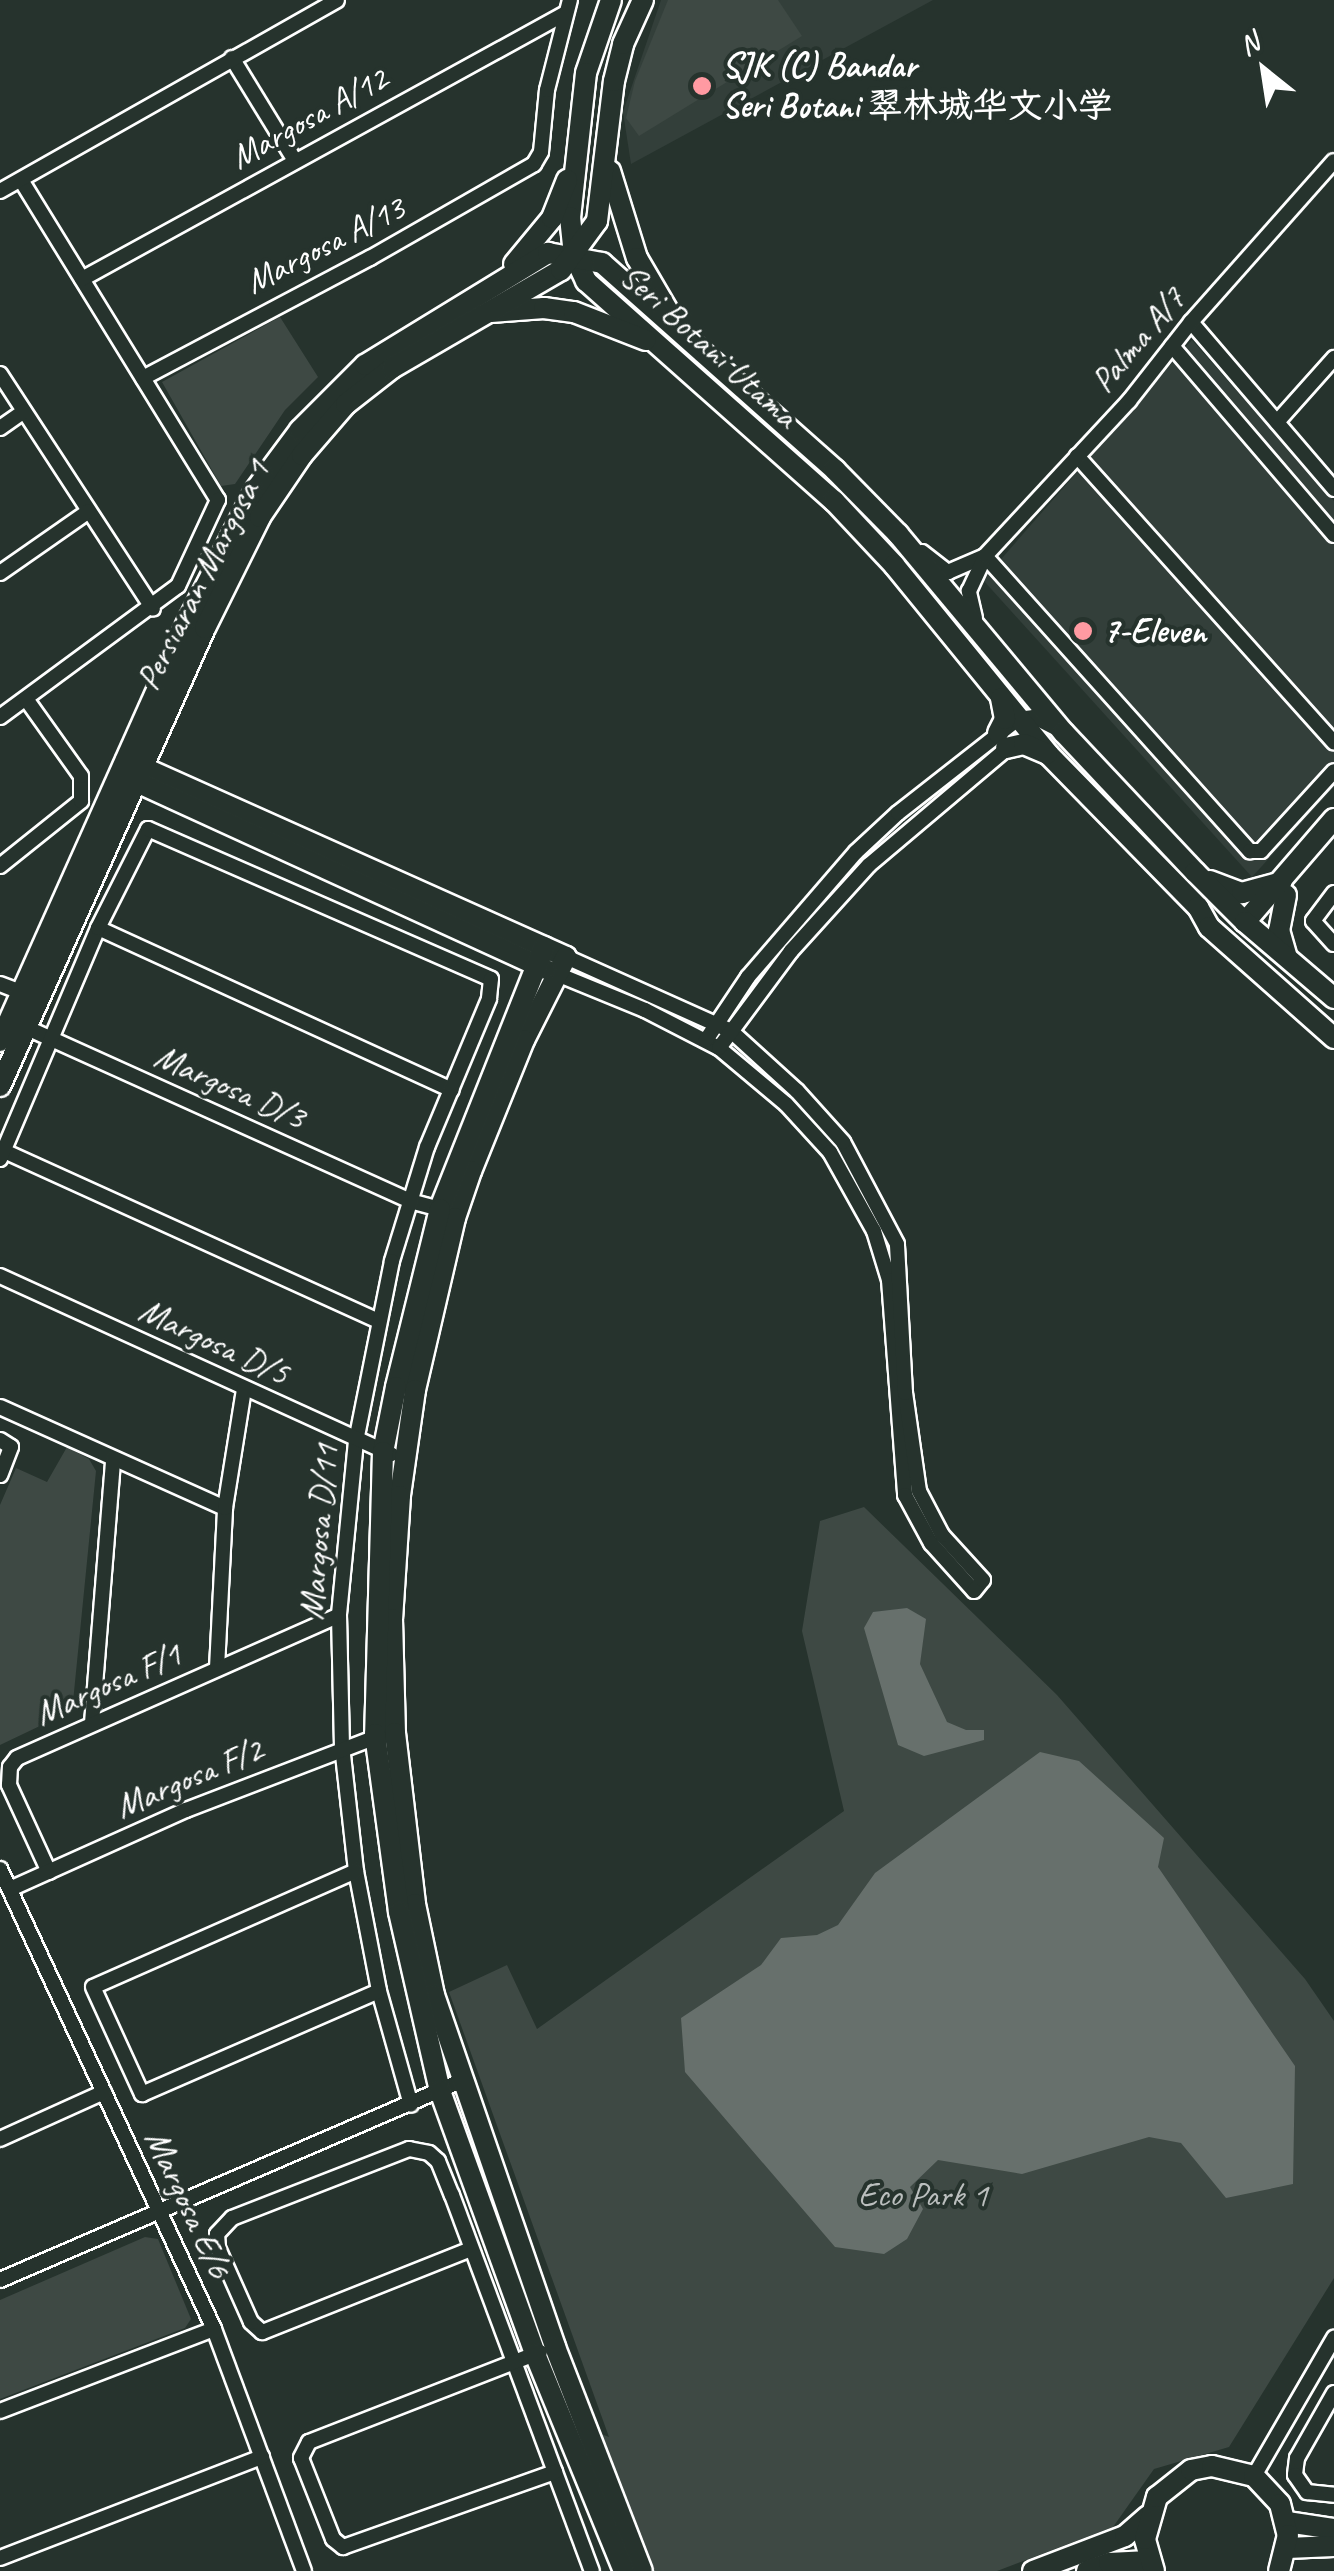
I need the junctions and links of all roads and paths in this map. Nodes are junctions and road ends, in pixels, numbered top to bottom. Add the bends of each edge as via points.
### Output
1 (338, 0) edge
2 (611, 0) edge
3 (643, 0) edge
4 (568, 7) edge
5 (232, 58) junction
6 (579, 130) junction
7 (294, 159) junction
8 (607, 160) junction
9 (1334, 161) edge
10 (21, 180) junction
11 (0, 191) edge
12 (574, 255) junction
13 (82, 279) junction
14 (491, 286) junction
15 (484, 313) junction
16 (1191, 322) junction
17 (689, 343) junction
18 (657, 344) junction
19 (1172, 346) junction
20 (1334, 358) edge
21 (0, 374) edge
22 (143, 378) junction
23 (24, 411) junction
24 (1276, 422) junction
25 (0, 428) edge
26 (1078, 456) junction
27 (1334, 489) edge
28 (218, 500) junction
29 (89, 510) junction
30 (252, 514) junction
31 (898, 534) junction
32 (1334, 534) edge
33 (986, 556) junction
34 (0, 574) edge
35 (152, 609) junction
36 (989, 642) junction
37 (1028, 690) junction
38 (1000, 698) junction
39 (26, 699) junction
40 (0, 717) edge
41 (1027, 722) junction
42 (1064, 733) junction
43 (1002, 741) junction
44 (1334, 742) edge
45 (1049, 754) junction
46 (1334, 771) edge
47 (140, 778) junction
48 (1334, 819) edge
49 (1334, 840) edge
50 (856, 852) junction
51 (869, 865) junction
52 (0, 866) edge
53 (1195, 872) junction
54 (1284, 888) junction
55 (1334, 894) edge
56 (1198, 907) junction
57 (98, 928) junction
58 (1248, 928) junction
59 (1334, 944) edge
60 (540, 956) junction
61 (1288, 961) junction
62 (562, 966) junction
63 (748, 977) junction
64 (0, 984) edge
65 (1270, 985) junction
66 (761, 988) junction
67 (21, 992) junction
68 (1334, 998) edge
69 (717, 1023) junction
70 (25, 1027) junction
71 (731, 1031) junction
72 (1334, 1038) edge
73 (50, 1039) junction
74 (0, 1041) edge
75 (712, 1044) junction
76 (0, 1086) edge
77 (452, 1090) junction
78 (2, 1155) edge
79 (410, 1202) junction
80 (440, 1209) junction
81 (876, 1218) junction
82 (897, 1244) junction
83 (882, 1251) junction
84 (0, 1276) edge
85 (378, 1322) junction
86 (244, 1390) junction
87 (0, 1406) edge
88 (356, 1441) junction
89 (5, 1444) edge
90 (383, 1452) junction
91 (405, 1457) junction
92 (113, 1460) junction
93 (0, 1475) edge
94 (225, 1508) junction
95 (340, 1615) junction
96 (217, 1668) junction
97 (92, 1724) junction
98 (385, 1733) junction
99 (342, 1746) junction
100 (0, 1869) edge
101 (356, 1870) junction
102 (50, 1872) junction
103 (10, 1890) junction
104 (379, 1991) junction
105 (461, 2081) junction
106 (440, 2091) junction
107 (104, 2092) junction
108 (411, 2105) junction
109 (0, 2139) edge
110 (159, 2210) junction
111 (471, 2248) junction
112 (0, 2280) edge
113 (214, 2330) junction
114 (1334, 2338) edge
115 (555, 2346) junction
116 (535, 2354) junction
117 (513, 2363) junction
118 (1334, 2393) edge
119 (0, 2411) edge
120 (262, 2457) junction
121 (555, 2472) junction
122 (1254, 2476) junction
123 (1334, 2496) edge
124 (1148, 2516) junction
125 (1287, 2522) junction
126 (1334, 2528) edge
127 (1334, 2546) edge
128 (1288, 2548) junction
129 (0, 2558) edge
130 (1151, 2566) edge
131 (633, 2570) edge
132 (304, 2571) edge
133 (592, 2571) edge
134 (1033, 2571) edge
135 (1086, 2571) edge
136 (1279, 2571) edge

1 - 5 street
2 - 6 street via 586,73
3 - 8 street via 622,44
4 - 7 street, Margosa A/12
4 - 22 street, Margosa A/13 via 534,164
5 - 7 street
5 - 10 street
6 - 12 street via 570,217
6 - 14 street via 552,218
7 - 13 street, Margosa A/12
8 - 12 street via 597,221
8 - 17 street via 637,258
9 - 16 street, Palma A/7
10 - 11 street
10 - 13 street
12 - 14 street, Persiaran Margosa 1 via 548,253
12 - 15 street, Persiaran Margosa 1 via 562,270
12 - 17 street, Seri Botani Utama via 602,263
12 - 18 street, Seri Botani Utama via 586,281
13 - 22 street
14 - 30 street, Persiaran Margosa 1 via 332,394 273,465
15 - 18 street via 574,312
15 - 30 street, Persiaran Margosa 1 via 346,404
16 - 19 street, Palma A/7
16 - 24 street
17 - 31 street, Seri Botani Utama
18 - 38 street, Seri Botani Utama via 834,501
19 - 26 street, Palma A/7
19 - 32 street
20 - 24 street
21 - 23 street
22 - 28 street
23 - 25 street
23 - 29 street
24 - 27 street
26 - 33 street, Palma A/7
26 - 44 street
28 - 30 street
28 - 35 street via 178,586
29 - 34 street
29 - 35 street
30 - 47 street, Persiaran Margosa 1
30 - 47 street, Persiaran Margosa 1
31 - 33 street via 948,572
31 - 36 street, Seri Botani Utama
33 - 36 street, Palma A/7 via 974,572 969,603
33 - 46 street via 1255,853
35 - 39 street
36 - 37 street, Seri Botani Utama
37 - 41 street
37 - 42 street, Seri Botani Utama
38 - 41 street, Seri Botani Utama
38 - 43 street
39 - 40 street
39 - 52 street via 81,776 81,801
41 - 42 street
41 - 43 street
41 - 45 street, Seri Botani Utama
42 - 53 street, Seri Botani Utama
43 - 45 street
43 - 50 street
43 - 51 street
45 - 56 street, Seri Botani Utama
47 - 60 street
47 - 67 street, Persiaran Margosa 1
47 - 70 street, Persiaran Margosa 1
48 - 54 street
49 - 54 street
50 - 51 street
50 - 63 street
51 - 66 street
53 - 54 street via 1242,893
53 - 58 street, Seri Botani Utama
54 - 58 street
54 - 61 street via 1279,930
55 - 59 street via 1313,921
56 - 58 street
56 - 65 street, Seri Botani Utama via 1209,927
57 - 73 street
57 - 77 street
57 - 77 street, Margosa D/11 via 148,829 491,979
58 - 61 street, Seri Botani Utama
58 - 65 street
60 - 62 street
60 - 80 street
61 - 68 street, Seri Botani Utama
62 - 69 street
62 - 75 street
62 - 91 street via 524,1040 455,1218
63 - 66 street
63 - 69 street
64 - 67 street
65 - 72 street, Seri Botani Utama
66 - 71 street
67 - 74 street, Persiaran Margosa 1
69 - 71 street
69 - 75 street
70 - 73 street, Margosa D/3
70 - 76 street, Persiaran Margosa 1
71 - 75 street
71 - 81 street via 843,1142
73 - 78 street
73 - 79 street, Margosa D/3
75 - 81 street via 786,1104
77 - 79 street, Margosa D/11
78 - 85 street
79 - 80 street, Margosa D/3
79 - 85 street, Margosa D/11
80 - 90 street
81 - 82 street
81 - 83 street
82 - 83 street
82 - 83 street via 913,1471 942,1535 984,1580 974,1591 931,1544 905,1495 894,1321
84 - 86 street, Margosa D/5
85 - 88 street, Margosa D/11
86 - 88 street, Margosa D/5
86 - 94 street
87 - 92 street
88 - 90 street, Margosa D/5
88 - 95 street, Margosa D/11
89 - 93 street
90 - 91 street, Margosa D/5
90 - 98 street
91 - 98 street
92 - 94 street
92 - 97 street
94 - 96 street
95 - 96 street, Margosa F/1
95 - 99 street, Margosa D/11
96 - 97 street, Margosa F/1
97 - 102 street, Margosa F/1 via 10,1767 9,1785
98 - 99 street, Margosa F/2
98 - 105 street via 434,1995
98 - 106 street via 399,1912
99 - 101 street, Margosa D/11
99 - 102 street, Margosa F/2
100 - 103 street, Margosa E/6
101 - 104 street, Margosa D/11
101 - 104 street via 94,1987 142,2094
102 - 103 street, Margosa F/2
103 - 107 street, Margosa E/6
104 - 108 street, Margosa D/11
105 - 106 street
105 - 115 street
106 - 108 street
106 - 116 street
107 - 109 street
107 - 110 street, Margosa E/6
108 - 110 street
110 - 112 street
110 - 113 street, Margosa E/6
111 - 111 street via 438,2161 409,2149 232,2218 217,2234 253,2326 262,2332
111 - 117 street
113 - 119 street
113 - 120 street, Margosa E/6
114 - 122 street
115 - 116 street
115 - 131 street
116 - 117 street
116 - 131 street
117 - 121 street
117 - 121 street via 309,2442 300,2458 335,2543 347,2546
118 - 123 street via 1294,2475 1307,2492
120 - 129 street
120 - 132 street, Margosa E/6
121 - 133 street
122 - 124 street via 1223,2466 1191,2470 1172,2481
122 - 125 street
124 - 130 street via 1144,2539
124 - 134 street via 1125,2536
125 - 126 street
125 - 128 street
127 - 128 street
128 - 136 street
130 - 135 street via 1109,2562

